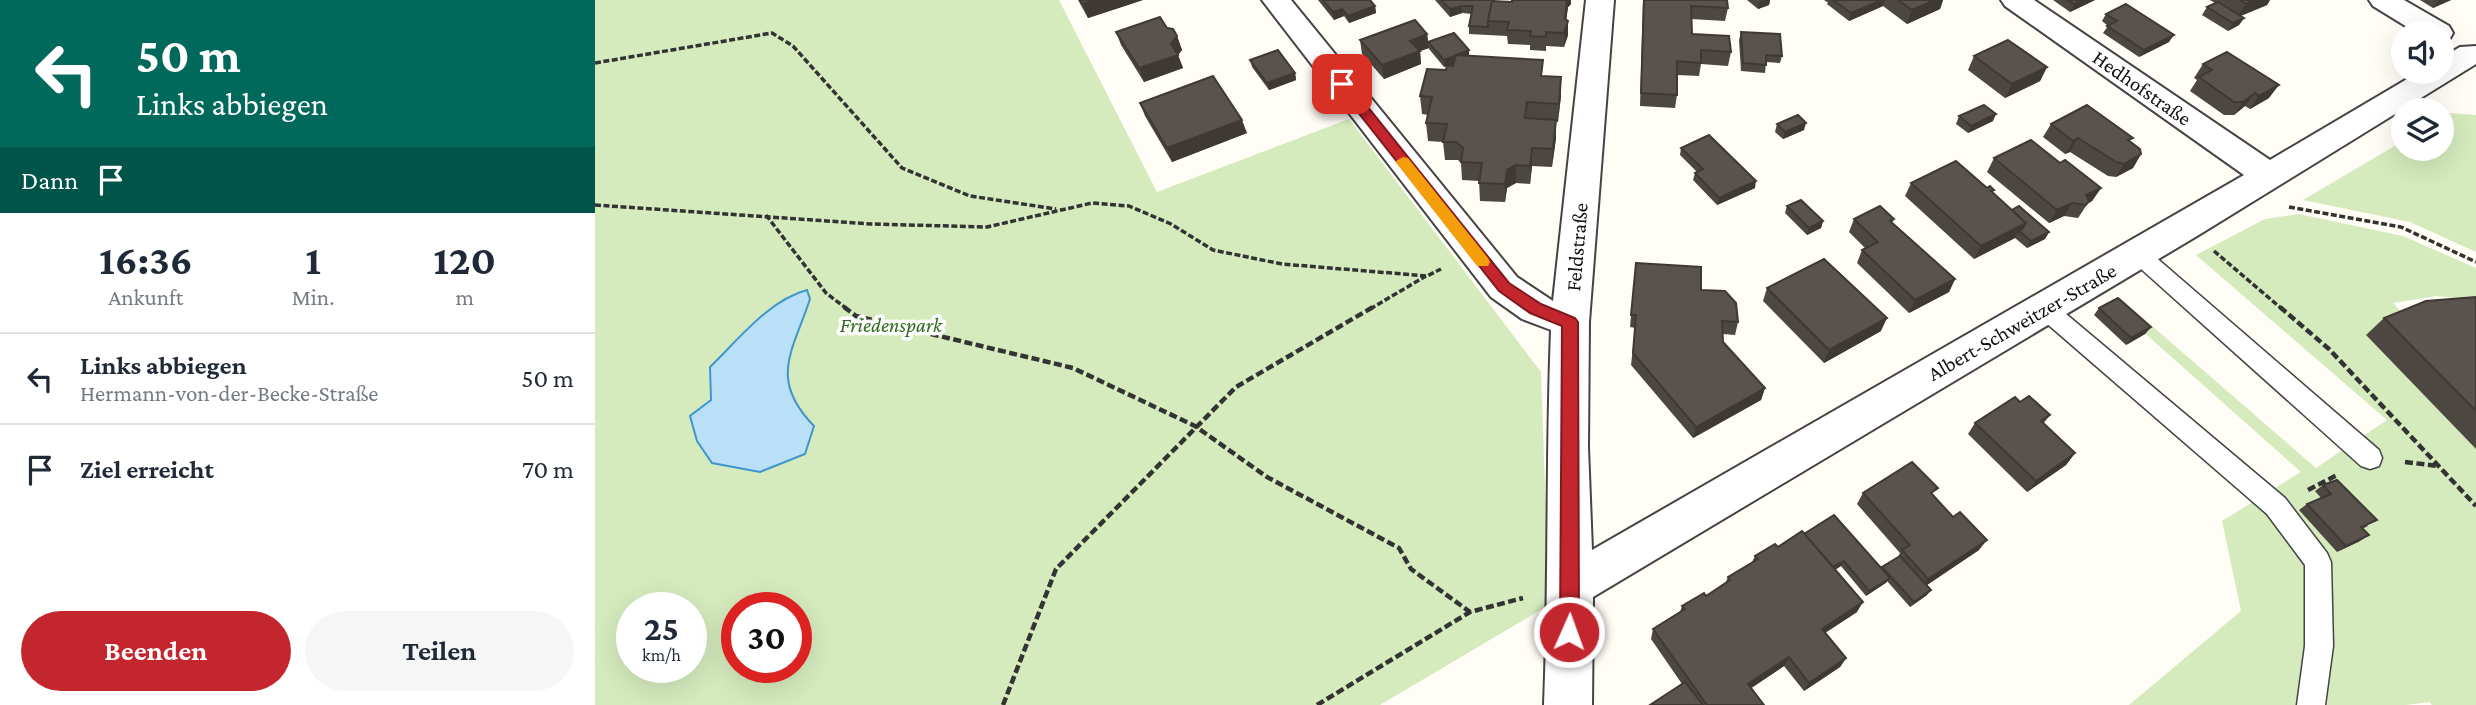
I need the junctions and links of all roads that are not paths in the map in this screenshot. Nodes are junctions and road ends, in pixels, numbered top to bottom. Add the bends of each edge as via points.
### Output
1 (1276, 0) edge
2 (1600, 0) edge
3 (2015, 0) edge
4 (2383, 0) edge
5 (2458, 41) edge
6 (2269, 175) junction
7 (2138, 254) junction
8 (2045, 309) junction
9 (1570, 322) junction
10 (2370, 458) dead end
11 (1571, 586) junction
12 (1568, 705) edge
13 (2311, 705) edge

1 - 9 street via 1504,287 1535,309
2 - 9 street, Feldstraße
3 - 6 street, Hedhofstraße
4 - 5 street
5 - 6 street, Albert-Schweitzer-Straße
6 - 7 street, Albert-Schweitzer-Straße
7 - 8 street, Albert-Schweitzer-Straße
7 - 10 lane
8 - 11 street, Albert-Schweitzer-Straße
8 - 13 lane via 2276,506 2318,562 2319,646
9 - 11 street, Feldstraße
11 - 12 street, Feldstraße

